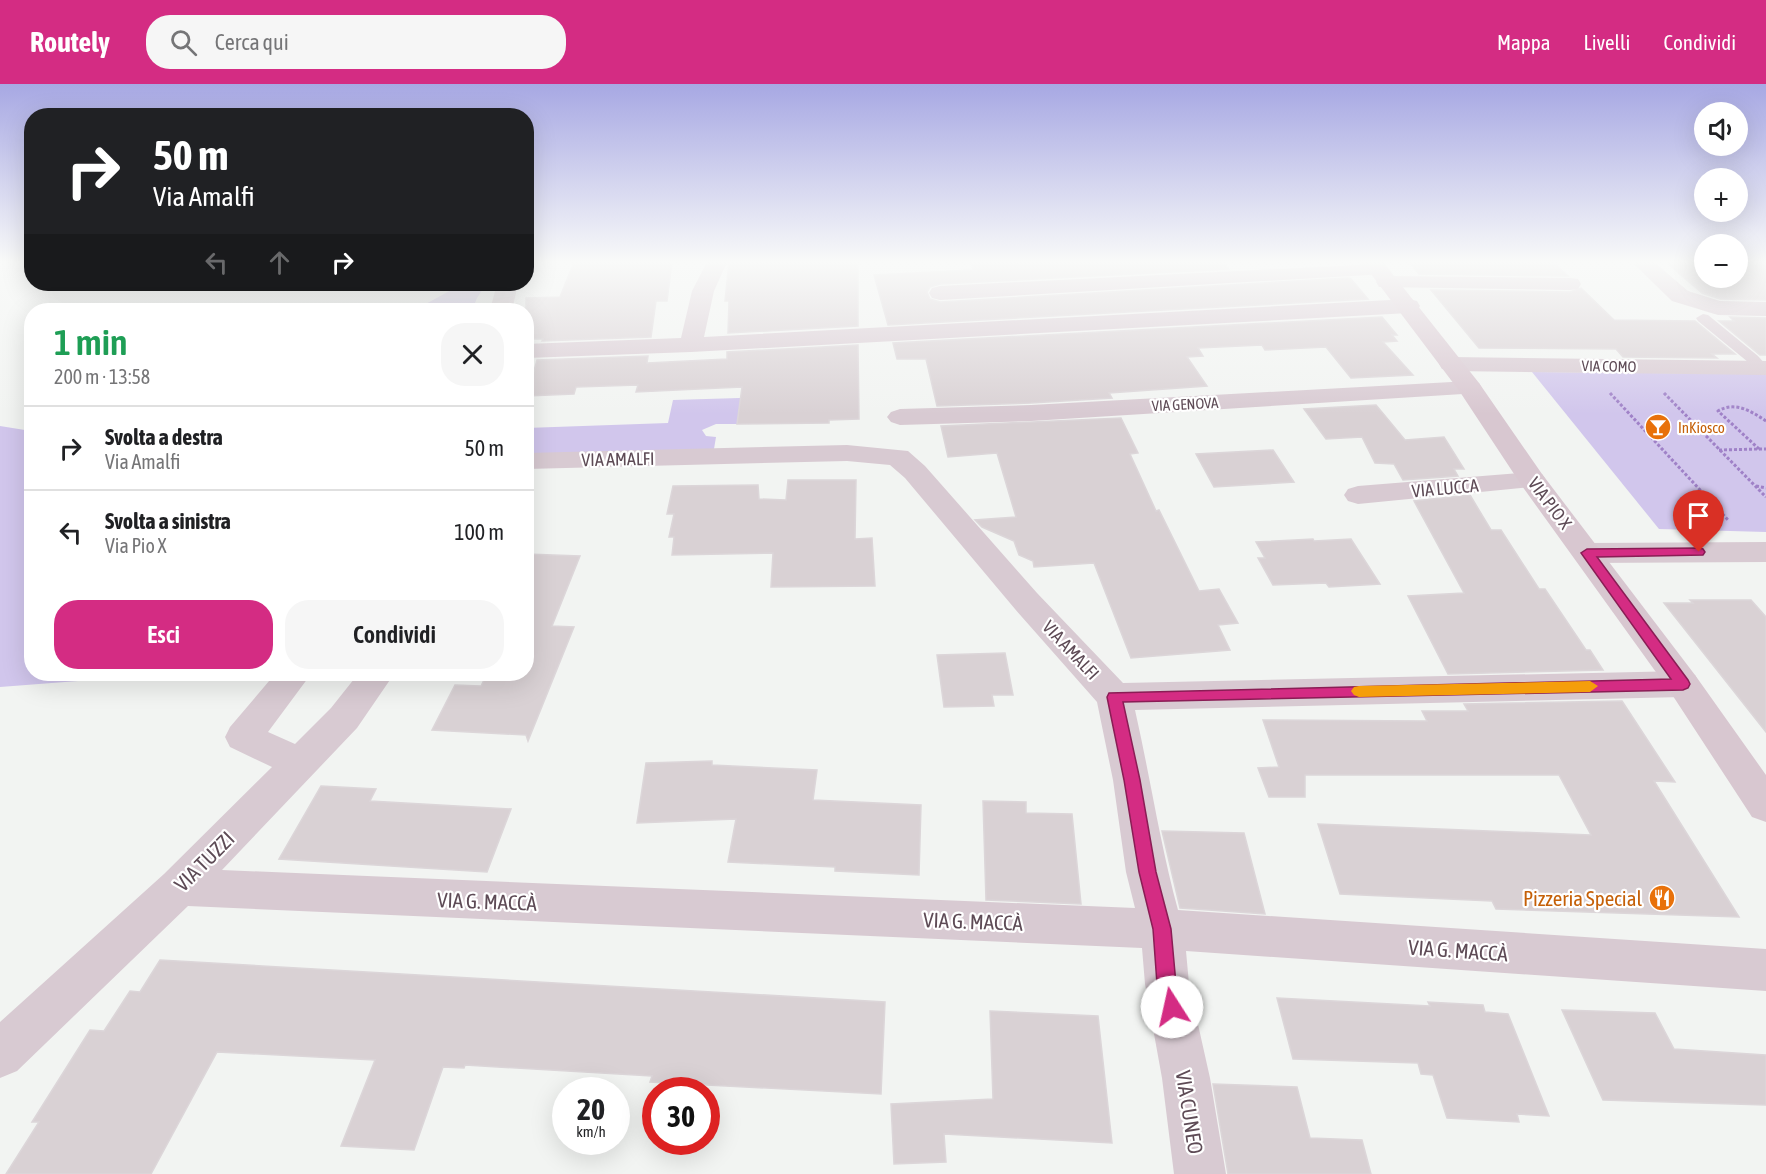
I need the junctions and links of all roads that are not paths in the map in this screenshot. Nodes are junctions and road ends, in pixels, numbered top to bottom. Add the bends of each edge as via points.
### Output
1 (698, 313) edge
2 (1283, 313) edge
3 (1414, 313) edge
4 (1703, 318) dead end
5 (691, 345) junction
6 (534, 351) edge
7 (1451, 364) junction
8 (1761, 368) edge
9 (1470, 388) junction
10 (900, 417) dead end
11 (534, 461) edge
12 (1532, 480) junction
13 (1358, 495) dead end
14 (1766, 552) edge
15 (1587, 553) junction
16 (288, 681) edge
17 (372, 681) edge
18 (1683, 684) junction
19 (1114, 697) junction
20 (300, 763) junction
21 (1766, 806) edge
22 (179, 887) junction
23 (1162, 929) junction
24 (1766, 970) edge
25 (6, 1042) edge
26 (1200, 1174) edge

1 - 5 street
2 - 5 street
3 - 7 street, VIA PIO X
4 - 8 lane
5 - 6 street
7 - 8 street, VIA COMO
7 - 9 street, VIA PIO X
9 - 10 street, VIA GENOVA
9 - 12 street, VIA PIO X
11 - 19 street, VIA AMALFI via 847,453 898,457
12 - 13 street, VIA LUCCA
12 - 15 street, VIA PIO X
14 - 15 street
15 - 18 street, VIA PIO X
16 - 20 street via 243,736
17 - 20 street, VIA TUZZI via 344,718
18 - 19 street
18 - 21 street, VIA PIO X
19 - 23 street, VIA CUNEO via 1147,872
20 - 22 street, VIA TUZZI
22 - 23 street, VIA G. MACCÀ
22 - 25 street, VIA TUZZI
23 - 24 street, VIA G. MACCÀ
23 - 26 street, VIA CUNEO via 1167,984

